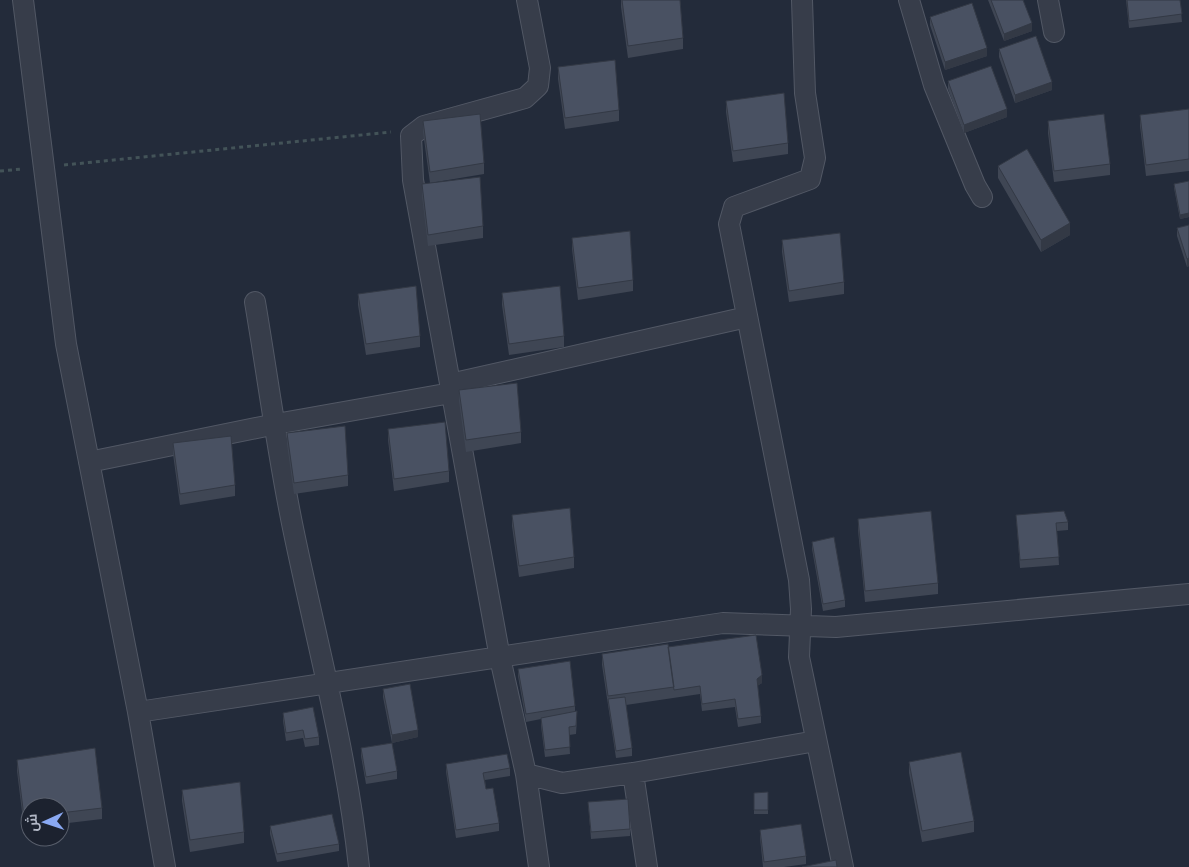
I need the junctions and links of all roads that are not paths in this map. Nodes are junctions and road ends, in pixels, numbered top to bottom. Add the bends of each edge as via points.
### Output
1 (23, 0) edge
2 (527, 0) edge
3 (802, 0) edge
4 (909, 0) edge
5 (1048, 0) edge
6 (1054, 32) dead end
7 (982, 197) dead end
8 (255, 302) dead end
9 (747, 317) junction
10 (451, 388) junction
11 (276, 424) junction
12 (89, 462) junction
13 (1189, 594) edge
14 (799, 627) junction
15 (500, 658) junction
16 (328, 684) junction
17 (138, 712) junction
18 (816, 741) junction
19 (633, 773) junction
20 (526, 774) junction
21 (165, 867) edge
22 (359, 867) edge
23 (538, 867) edge
24 (647, 867) edge
25 (842, 867) edge

1 - 12 street via 66,344
2 - 10 street via 540,68 538,86 525,98 424,126 411,136 413,180
3 - 9 street via 805,93 815,158 810,180 734,207 729,224
4 - 7 street via 934,85
5 - 6 street
8 - 11 street
9 - 10 street
9 - 14 street via 799,580
10 - 11 street
10 - 15 street
11 - 12 street
11 - 16 street via 293,532
12 - 17 street
13 - 14 street via 836,628
14 - 15 street via 723,623
14 - 18 street via 799,657
15 - 16 street
15 - 20 street
16 - 17 street
16 - 22 street
17 - 21 street
18 - 19 street
18 - 25 street
19 - 20 street via 562,783
19 - 24 street
20 - 23 street

